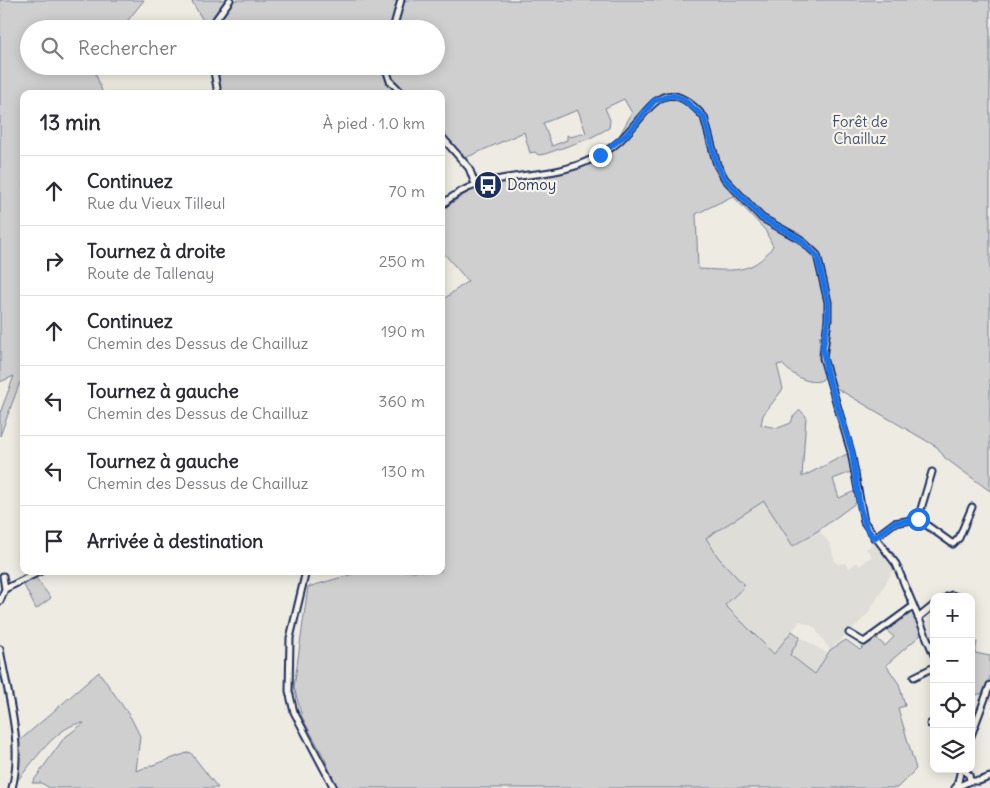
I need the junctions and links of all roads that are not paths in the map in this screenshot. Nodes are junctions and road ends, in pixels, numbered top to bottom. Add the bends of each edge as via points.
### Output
1 (230, 0) edge
2 (401, 0) edge
3 (216, 20) edge
4 (395, 20) edge
5 (214, 75) edge
6 (388, 75) edge
7 (217, 90) edge
8 (399, 90) edge
9 (445, 141) edge
10 (475, 184) junction
11 (445, 203) edge
12 (932, 472) dead end
13 (972, 507) dead end
14 (918, 519) junction
15 (874, 538) junction
16 (34, 575) edge
17 (305, 575) edge
18 (3, 576) dead end
19 (2, 592) edge
20 (0, 601) edge
21 (912, 607) junction
22 (930, 608) edge
23 (918, 618) junction
24 (849, 633) dead end
25 (930, 646) edge
26 (0, 649) edge
27 (930, 669) edge
28 (914, 677) dead end
29 (990, 685) edge
30 (974, 728) edge
31 (962, 773) edge
32 (964, 773) edge
33 (990, 777) edge
34 (970, 782) junction
35 (958, 785) edge
36 (12, 788) edge
37 (334, 788) edge

1 - 3 street
2 - 4 street
5 - 7 street
6 - 8 street
9 - 10 street via 468,168
10 - 11 street
10 - 15 street via 562,170 584,163 627,134 654,101 672,95 683,99 704,117 717,165 725,179 762,218 800,239 817,256 827,296 828,320 823,358 852,452 860,508 866,527
12 - 14 street
13 - 14 street via 959,538 953,544
14 - 15 street via 894,523
15 - 21 street via 896,564
16 - 19 street
17 - 37 street via 290,638 289,691 294,712
18 - 19 street
19 - 20 street
21 - 23 street
21 - 24 street via 864,642
22 - 23 street
23 - 25 street
26 - 36 street via 15,732
27 - 28 street
29 - 30 street
31 - 35 street
32 - 34 street via 969,775
33 - 34 street
34 - 35 street

